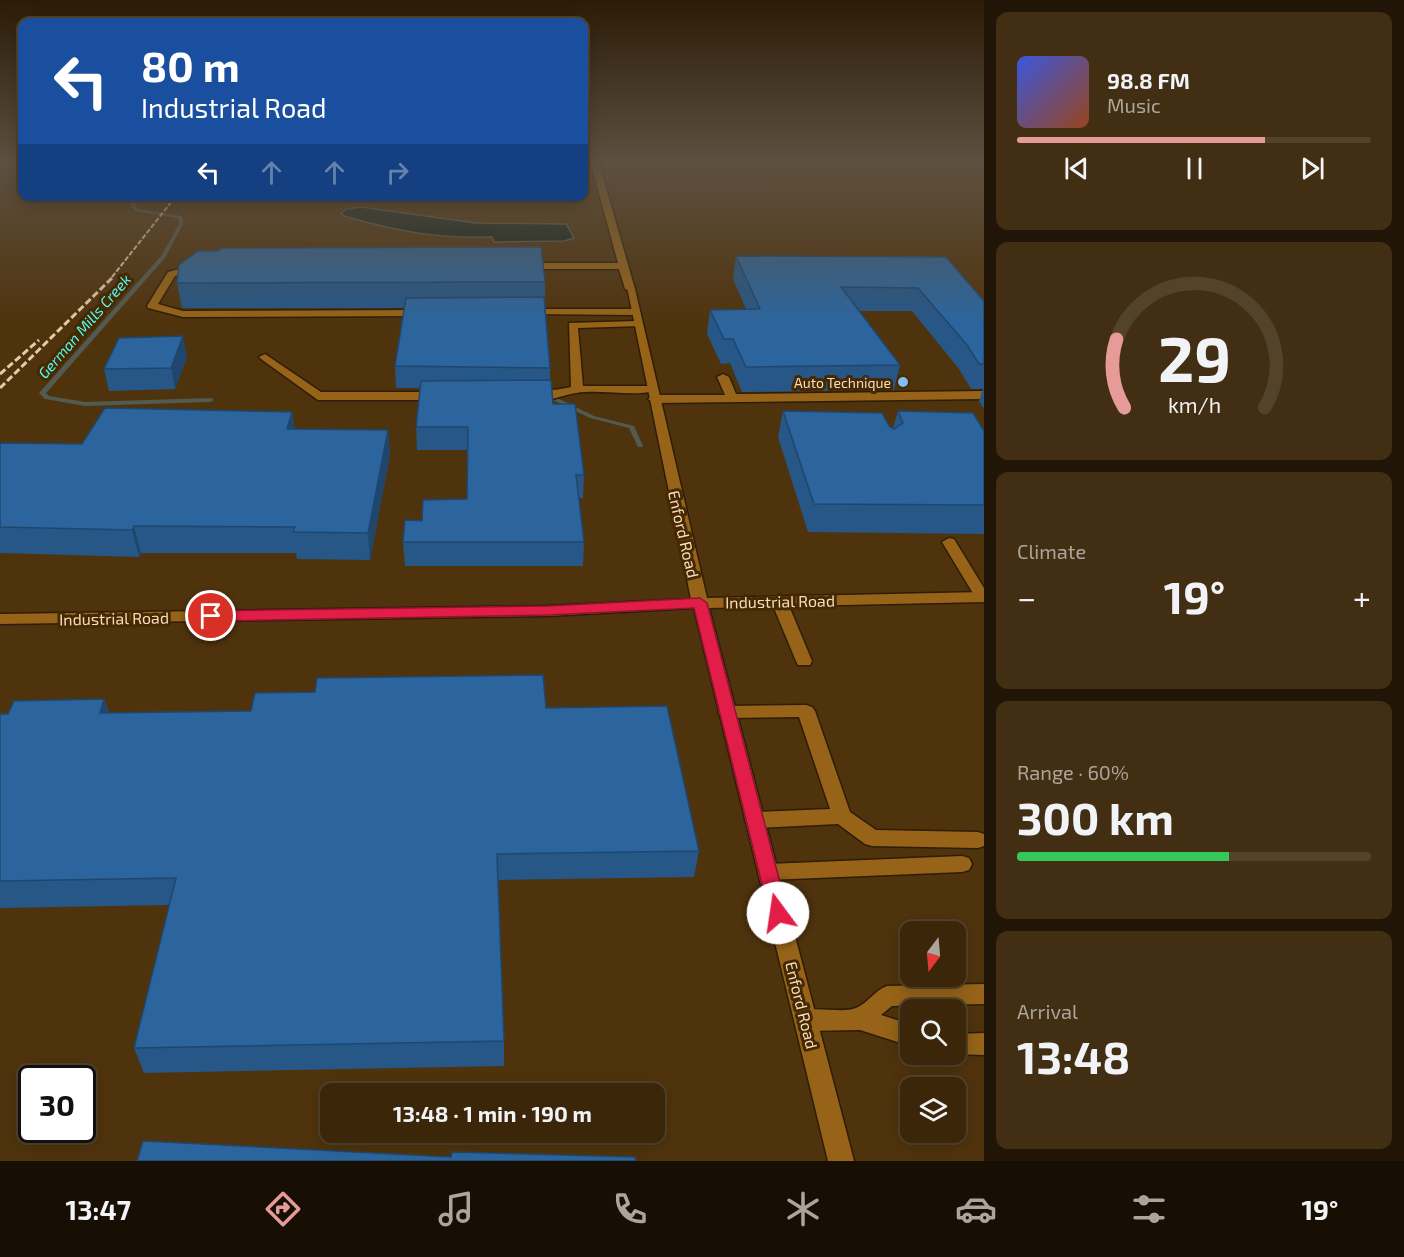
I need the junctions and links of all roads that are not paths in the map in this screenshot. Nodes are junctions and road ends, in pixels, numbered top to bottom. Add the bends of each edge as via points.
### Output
1 (609, 214) edge
2 (513, 266) edge
3 (623, 266) junction
4 (204, 267) edge
5 (516, 312) edge
6 (433, 313) edge
7 (636, 318) junction
8 (265, 357) dead end
9 (723, 377) dead end
10 (577, 389) junction
11 (653, 394) junction
12 (984, 395) edge
13 (456, 396) edge
14 (525, 396) edge
15 (732, 398) junction
16 (949, 542) dead end
17 (983, 597) edge
18 (779, 601) junction
19 (700, 603) junction
20 (0, 619) edge
21 (804, 661) dead end
22 (727, 712) junction
23 (842, 816) junction
24 (754, 820) junction
25 (978, 840) dead end
26 (962, 864) dead end
27 (768, 872) junction
28 (984, 994) edge
29 (860, 1019) junction
30 (806, 1020) junction
31 (900, 1032) edge
32 (984, 1044) edge
33 (966, 1045) edge
34 (841, 1161) edge

1 - 3 street, Enford Road
2 - 3 street
3 - 7 street, Enford Road
4 - 6 street via 171,274 152,306 183,314
5 - 7 street
7 - 10 street via 573,325
7 - 11 street, Enford Road
8 - 13 street via 318,396
9 - 15 street
10 - 11 street
10 - 14 street via 548,396
11 - 15 street
11 - 19 street, Enford Road
12 - 15 street
16 - 17 street
17 - 18 street, Industrial Road
18 - 19 street, Industrial Road
18 - 21 street
19 - 20 street, Industrial Road via 548,611
19 - 22 street, Enford Road
22 - 23 street via 806,711
22 - 24 street, Enford Road
23 - 24 street
23 - 25 street via 872,838
24 - 27 street, Enford Road
26 - 27 street
27 - 30 street, Enford Road
28 - 29 street via 887,996
29 - 30 street
29 - 31 street
30 - 34 street, Enford Road
32 - 33 street

